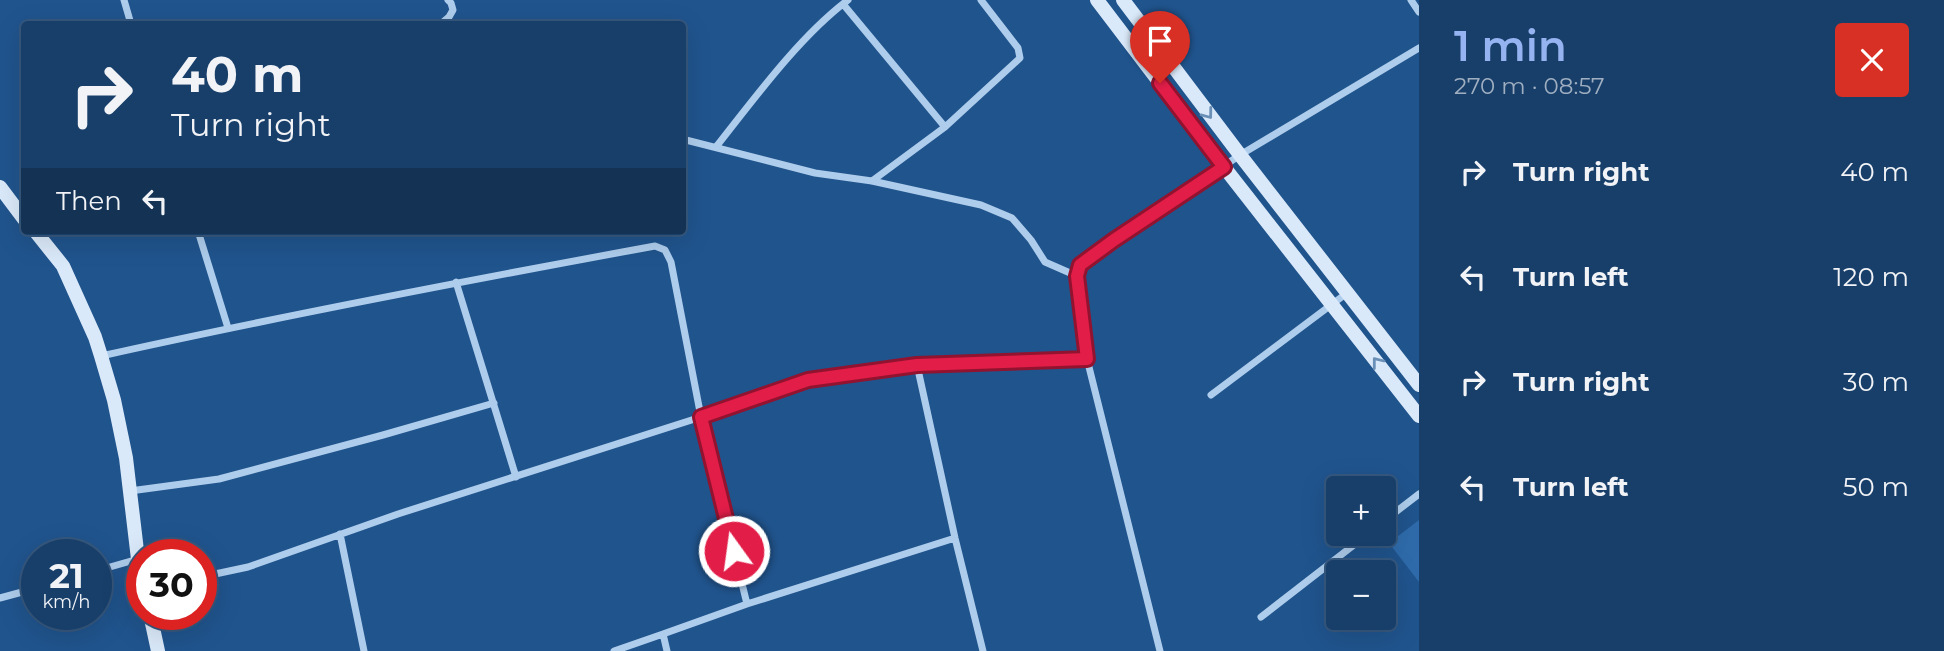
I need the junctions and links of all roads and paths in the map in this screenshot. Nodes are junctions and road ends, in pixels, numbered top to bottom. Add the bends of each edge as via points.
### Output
1 (124, 0) edge
2 (448, 0) edge
3 (981, 0) edge
4 (1097, 0) edge
5 (1123, 0) edge
6 (1411, 0) edge
7 (845, 2) edge
8 (1419, 12) edge
9 (130, 21) edge
10 (444, 21) edge
11 (1419, 48) edge
12 (945, 127) junction
13 (686, 140) edge
14 (716, 147) junction
15 (1240, 155) junction
16 (1224, 167) junction
17 (872, 181) junction
18 (0, 187) edge
19 (21, 215) edge
20 (38, 235) edge
21 (199, 235) edge
22 (1077, 276) junction
23 (456, 282) junction
24 (1347, 293) junction
25 (1333, 305) junction
26 (228, 328) junction
27 (101, 356) junction
28 (1087, 359) junction
29 (917, 365) junction
30 (1419, 385) edge
31 (1211, 396) dead end
32 (494, 403) junction
33 (1419, 416) edge
34 (701, 417) junction
35 (516, 477) junction
36 (130, 491) junction
37 (1419, 494) edge
38 (1396, 512) edge
39 (340, 534) junction
40 (955, 538) junction
41 (136, 539) edge
42 (1353, 546) edge
43 (217, 574) edge
44 (21, 592) edge
45 (0, 598) edge
46 (747, 604) junction
47 (1261, 617) dead end
48 (153, 630) edge
49 (663, 634) junction
50 (158, 651) edge
51 (364, 651) edge
52 (614, 651) edge
53 (667, 651) edge
54 (983, 651) edge
55 (1160, 651) edge

1 - 9 street
2 - 10 street via 453,10
3 - 12 street via 1018,48 1020,58
4 - 16 street
5 -> 15 street
6 - 8 street
7 - 12 street
7 - 14 street via 787,60
11 - 15 street
12 - 17 street
13 - 14 street
14 - 17 street via 815,173
15 - 16 street
15 - 24 street
16 - 22 street via 1080,265
16 - 25 street
17 - 22 street via 981,205 1012,218 1045,262
18 - 19 street
20 - 27 street via 63,266
21 - 26 street
22 - 28 street
23 - 26 street
23 - 32 street
23 - 34 street via 655,246 665,250
24 - 25 street
24 - 30 street
25 - 31 street
33 -> 25 street
26 - 27 street
27 - 36 street
28 - 29 street
28 - 55 street
29 - 34 street via 808,380
29 - 40 street
32 - 35 street
32 - 36 street via 219,479
34 - 35 street
34 - 46 street
35 - 39 street
36 - 41 street
37 - 38 street
39 - 43 street
39 - 51 street
40 - 46 street
40 - 54 street
42 - 47 street
44 - 45 street
46 - 49 street
48 - 50 street
49 - 52 street
49 - 53 street

